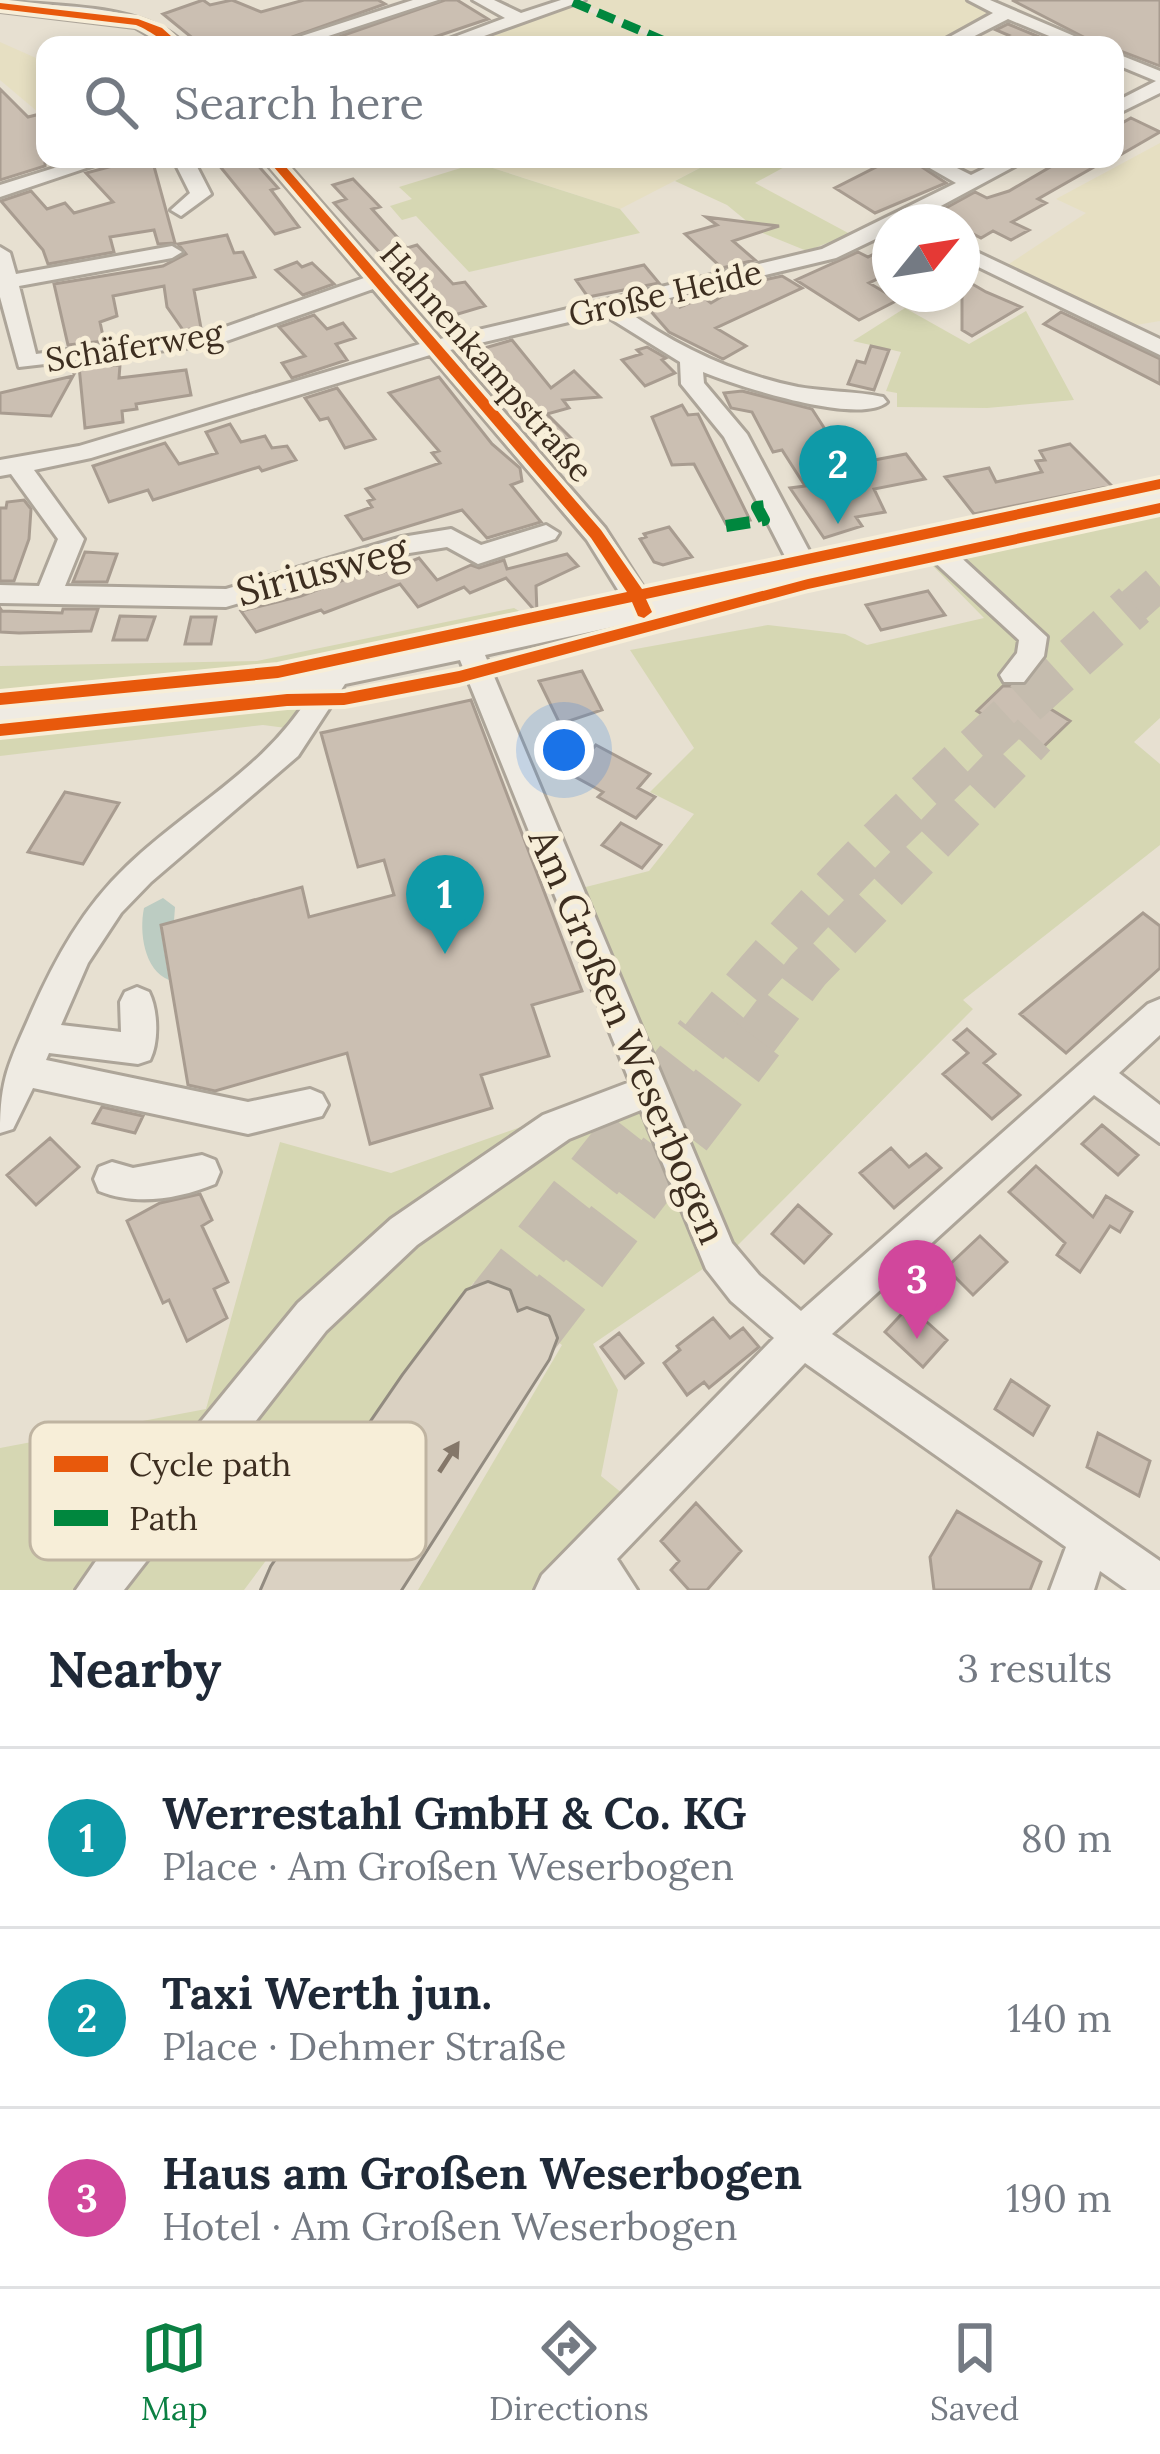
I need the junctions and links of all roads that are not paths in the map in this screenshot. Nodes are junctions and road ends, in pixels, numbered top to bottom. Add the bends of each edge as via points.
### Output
1 (430, 0) edge
2 (481, 0) edge
3 (577, 0) edge
4 (976, 0) edge
5 (131, 2) edge
6 (0, 6) edge
7 (1008, 12) junction
8 (115, 17) junction
9 (520, 19) junction
10 (271, 24) dead end
11 (165, 36) edge
12 (282, 36) edge
13 (312, 36) edge
14 (469, 36) edge
15 (961, 36) edge
16 (1065, 36) edge
17 (1124, 63) edge
18 (1160, 82) edge
19 (1124, 103) edge
20 (75, 168) edge
21 (188, 168) edge
22 (281, 168) edge
23 (942, 168) edge
24 (1001, 168) edge
25 (972, 183) junction
26 (0, 191) edge
27 (931, 204) edge
28 (181, 210) dead end
29 (872, 233) edge
30 (172, 252) dead end
31 (0, 253) edge
32 (980, 260) edge
33 (376, 281) junction
34 (6, 290) edge
35 (606, 306) junction
36 (1160, 324) edge
37 (1123, 331) junction
38 (434, 347) junction
39 (1160, 348) edge
40 (691, 363) junction
41 (875, 402) dead end
42 (10, 467) edge
43 (1160, 496) edge
44 (546, 532) dead end
45 (933, 546) junction
46 (807, 573) junction
47 (49, 593) junction
48 (0, 594) edge
49 (644, 612) junction
50 (469, 649) junction
51 (1014, 675) dead end
52 (335, 676) junction
53 (0, 715) edge
54 (137, 1002) dead end
55 (1160, 1014) edge
56 (39, 1037) junction
57 (24, 1071) junction
58 (1094, 1074) junction
59 (647, 1092) junction
60 (310, 1106) dead end
61 (0, 1117) edge
62 (1160, 1127) edge
63 (202, 1172) dead end
64 (112, 1179) dead end
65 (802, 1337) junction
66 (226, 1422) edge
67 (408, 1422) edge
68 (426, 1473) edge
69 (1089, 1541) junction
70 (120, 1560) edge
71 (315, 1560) edge
72 (378, 1560) edge
73 (601, 1574) edge
74 (1160, 1587) edge
75 (98, 1590) edge
76 (295, 1590) edge
77 (362, 1590) edge
78 (557, 1590) edge
79 (1072, 1590) edge

1 - 13 street
2 - 9 street
3 - 9 street
4 - 7 street
5 - 8 street
6 - 8 street
7 - 15 street
7 - 16 street
8 - 11 street
9 - 14 street
10 - 12 street
17 - 18 street
18 - 19 street
20 - 26 street
21 - 28 street via 201,194
22 - 33 street, Hahnenkampstraße
23 - 25 street
24 - 25 street, Große Heide
25 - 27 street, Große Heide
29 - 35 street, Große Heide via 829,254
30 - 34 street
31 - 34 street
32 - 37 street
33 - 34 street, Schäferweg via 218,338 27,362
33 - 38 street, Hahnenkampstraße
35 - 38 street, Große Heide
35 - 40 street
36 - 37 street
37 - 39 street
38 - 42 street, Große Heide
38 - 49 street, Hahnenkampstraße via 602,531
40 - 41 street via 825,401
40 - 46 street via 694,384 734,434
42 - 47 street via 71,538
43 - 45 street
44 - 47 street, Siriusweg via 478,555 451,538 402,546 226,598
45 - 46 street
45 - 51 street via 1034,637
46 - 49 street
47 - 48 street, Siriusweg
49 - 50 street
50 - 52 street
50 - 59 street, Am Großen Weserbogen
52 - 53 street
52 - 56 street via 302,736 271,768 149,862 109,905 73,958
54 - 56 street via 137,1049
55 - 58 street
56 - 57 street
57 - 60 street via 248,1118
57 - 61 street
58 - 62 street
58 - 65 street
59 - 65 street, Am Großen Weserbogen via 719,1256
59 - 66 street via 556,1127 404,1232 312,1316
63 - 64 street via 133,1185
65 - 69 street, Am Großen Weserbogen
65 - 73 street
68 -> 67 highway via 507,1325 425,1396
69 - 74 street, Am Großen Weserbogen
69 - 79 street
70 - 75 street
71 -> 76 highway
77 -> 72 highway
73 - 78 street

